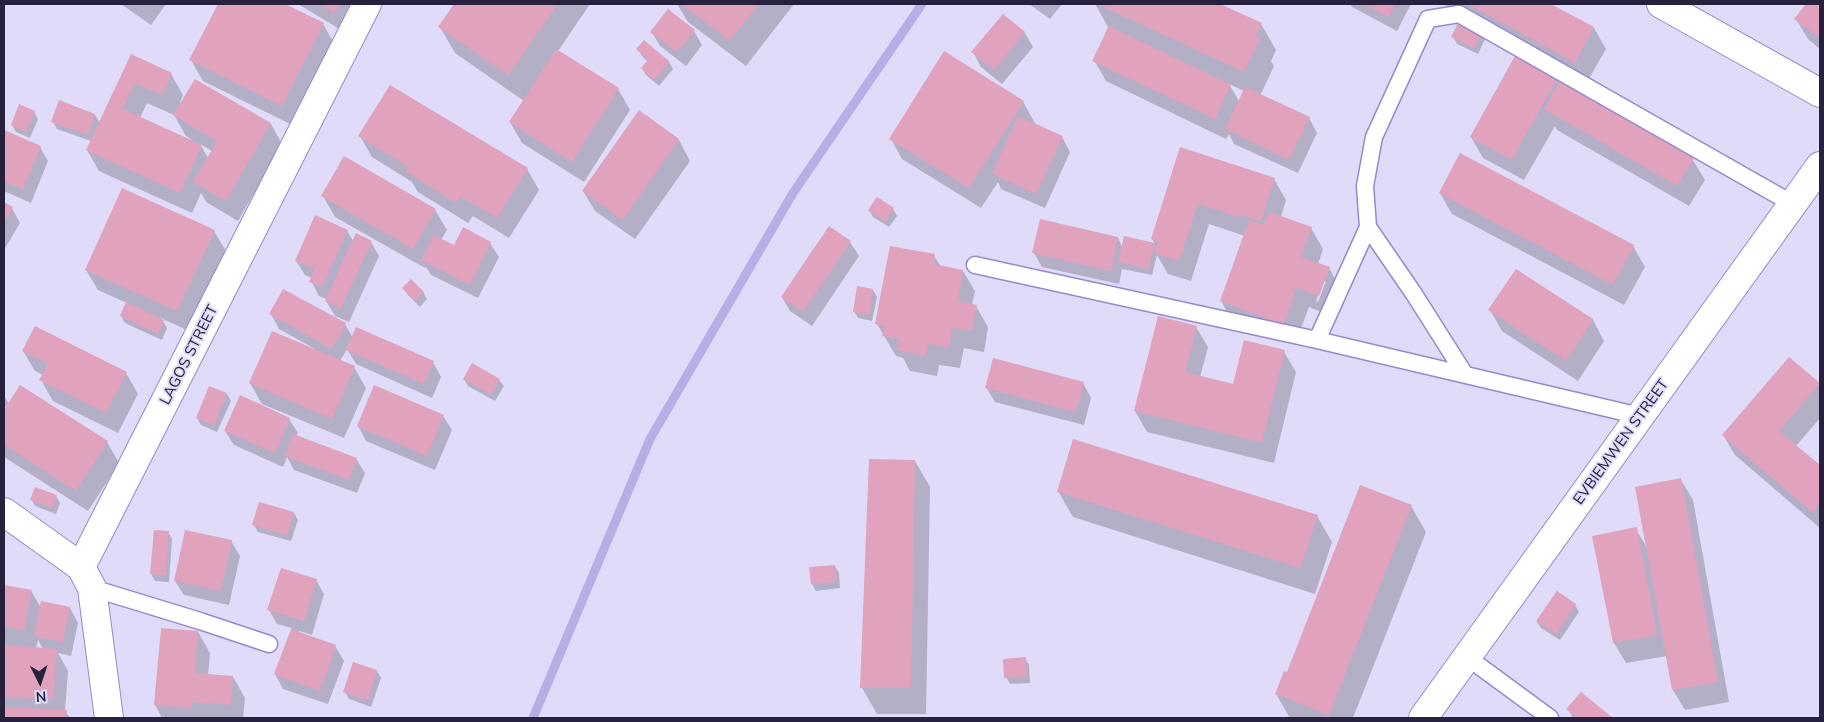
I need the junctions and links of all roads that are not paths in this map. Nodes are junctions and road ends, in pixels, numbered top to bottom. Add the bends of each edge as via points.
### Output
1 (367, 4) edge
2 (1662, 4) edge
3 (1820, 93) edge
4 (1820, 166) edge
5 (1793, 204) junction
6 (1368, 228) junction
7 (975, 265) dead end
8 (1317, 340) junction
9 (1464, 373) junction
10 (1640, 416) junction
11 (4, 512) edge
12 (87, 578) junction
13 (269, 644) dead end
14 (1467, 657) junction
15 (109, 718) edge
16 (1423, 718) edge
17 (1550, 718) edge

1 - 12 street, LAGOS STREET
2 - 3 street
4 - 5 street, EVBIEMWEN STREET
5 - 6 lane via 1459,14 1428,19 1374,136 1364,186
5 - 10 street, EVBIEMWEN STREET
6 - 8 lane
6 - 9 lane
7 - 8 lane
8 - 9 lane
9 - 10 lane
10 - 14 street, EVBIEMWEN STREET
11 - 12 street
12 - 13 lane
12 - 15 street
14 - 16 street, EVBIEMWEN STREET
14 - 17 lane

